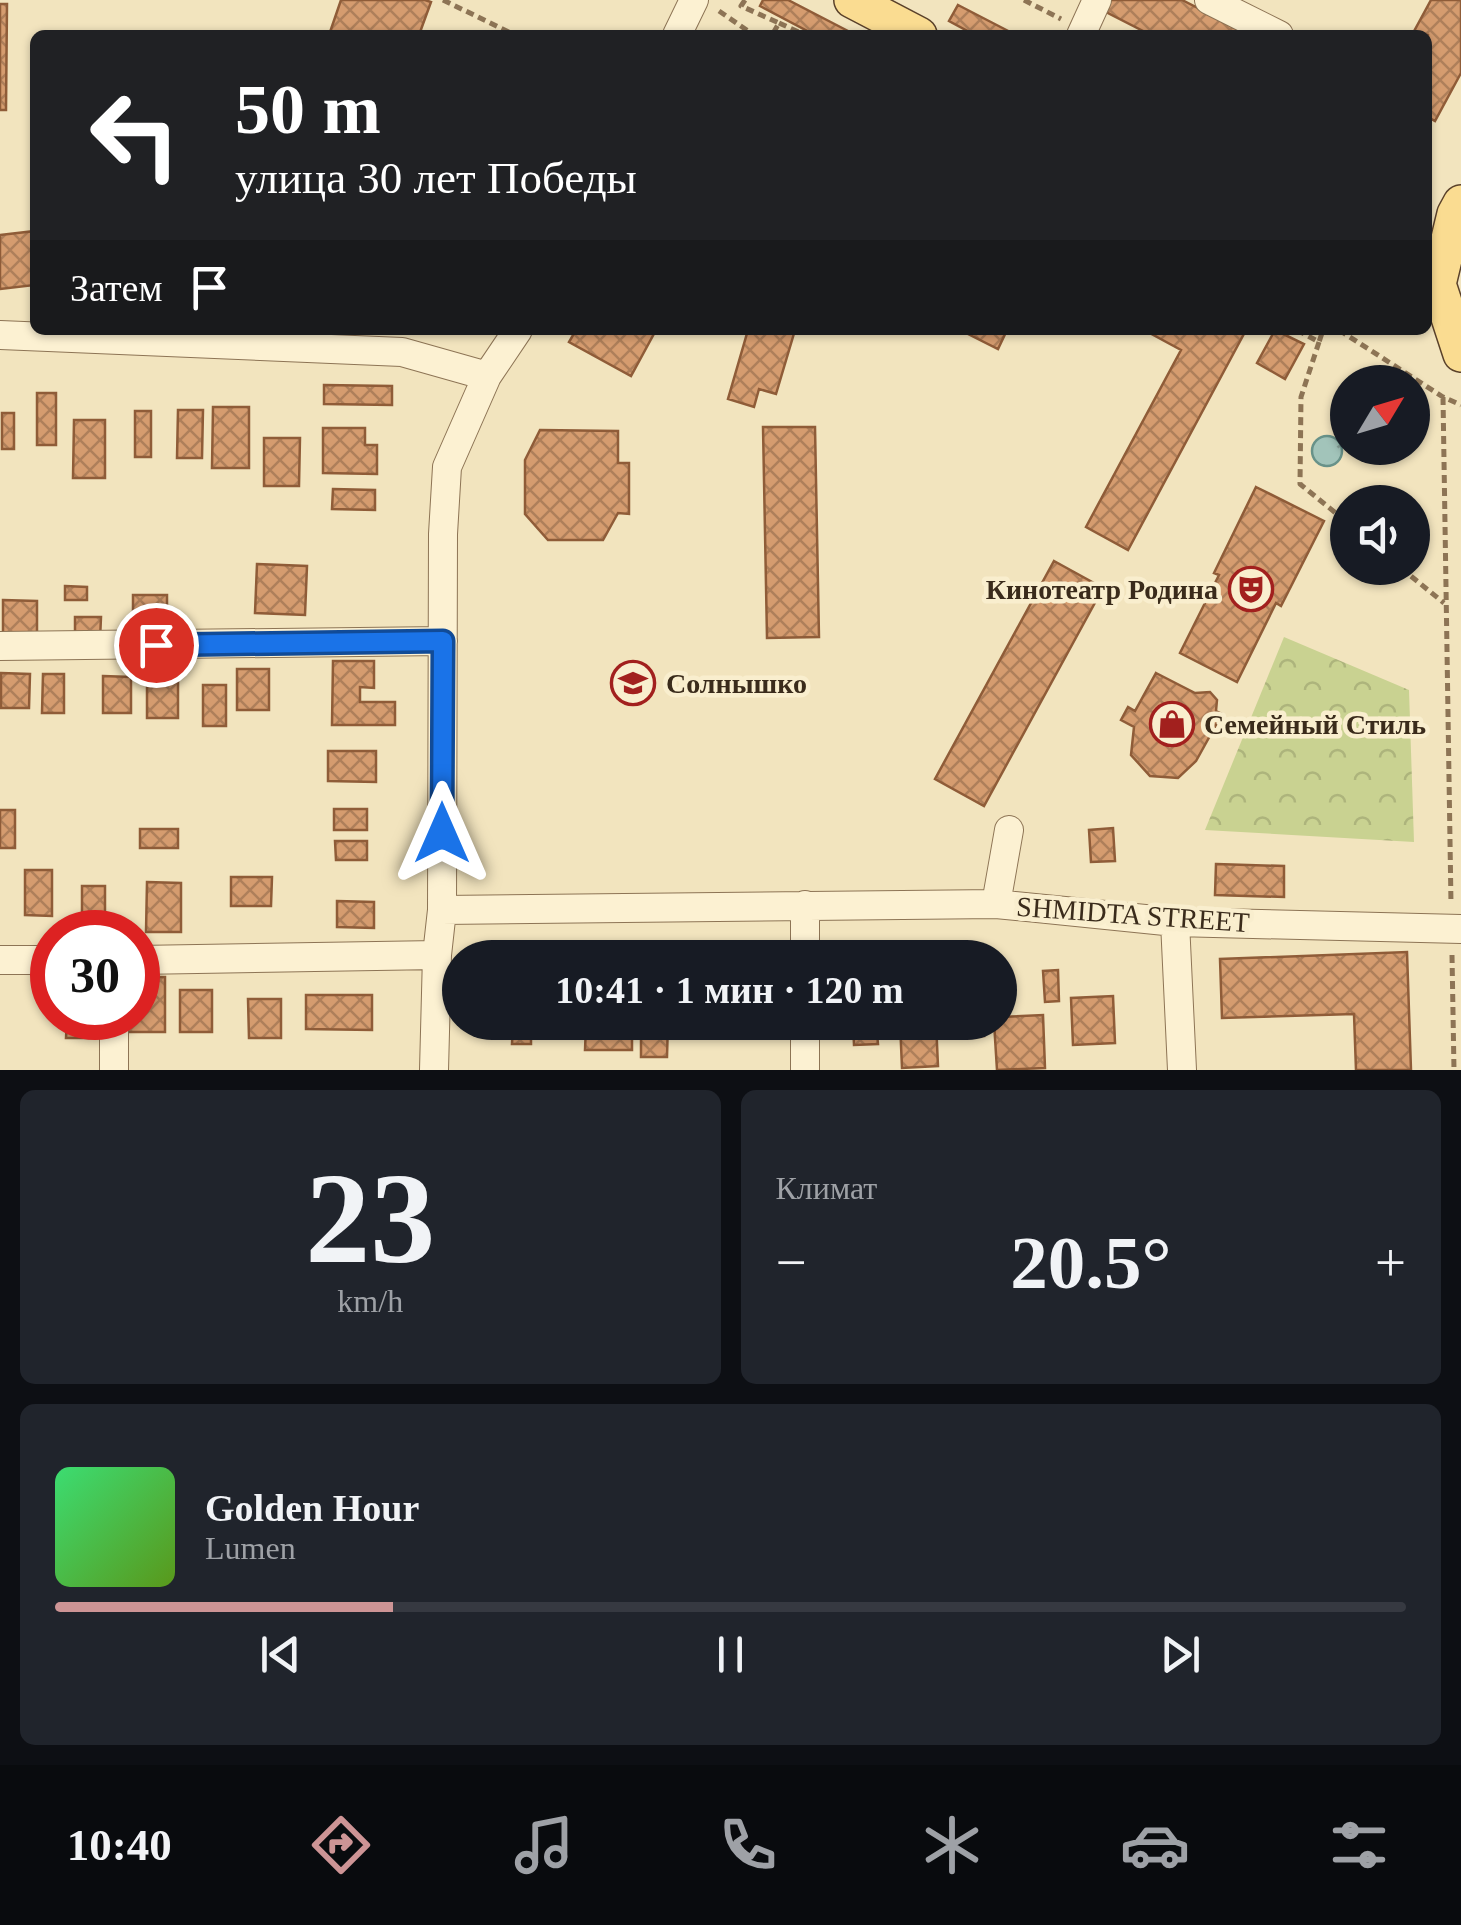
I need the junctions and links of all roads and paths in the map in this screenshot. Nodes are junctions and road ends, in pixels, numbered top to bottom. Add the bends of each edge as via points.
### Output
1 (443, 0) edge
2 (745, 0) edge
3 (852, 0) edge
4 (1097, 0) edge
5 (1209, 0) edge
6 (705, 4) edge
7 (778, 23) junction
8 (505, 30) edge
9 (681, 30) edge
10 (746, 30) edge
11 (774, 30) edge
12 (794, 30) edge
13 (896, 30) edge
14 (1082, 30) edge
15 (1269, 30) edge
16 (1461, 203) edge
17 (1442, 286) edge
18 (0, 335) edge
19 (515, 335) edge
20 (1306, 335) edge
21 (1322, 335) edge
22 (1348, 335) edge
23 (1319, 342) junction
24 (1461, 354) edge
25 (487, 376) junction
26 (1442, 397) junction
27 (1461, 404) edge
28 (1330, 508) edge
29 (1422, 585) edge
30 (1444, 603) junction
31 (443, 641) junction
32 (0, 646) edge
33 (1008, 830) dead end
34 (996, 904) junction
35 (806, 905) junction
36 (442, 910) junction
37 (1175, 922) junction
38 (1456, 929) edge
39 (805, 940) edge
40 (437, 955) junction
41 (0, 960) edge
42 (30, 960) edge
43 (160, 960) edge
44 (114, 1040) edge
45 (805, 1040) edge
46 (114, 1070) edge
47 (434, 1070) edge
48 (805, 1070) edge
49 (1182, 1070) edge
50 (1454, 1070) edge

1 - 8 path
2 - 7 path via 742,6
3 - 13 main road
4 - 14 street
5 - 15 street
6 - 9 street
6 - 10 path
7 - 11 path
7 - 12 path
16 - 17 main road
17 - 24 main road
18 - 25 street via 402,352
19 - 25 street
20 - 23 path
21 - 23 path
22 - 26 path
23 - 28 path via 1300,397 1300,484
25 - 31 street via 447,467
26 - 27 path
26 - 30 path
29 - 30 path
30 - 38 path
31 - 32 street
31 - 36 street
33 - 34 street
34 - 35 street, SHMIDTA STREET
34 - 37 street, SHMIDTA STREET
35 - 36 street, SHMIDTA STREET
35 - 39 street
36 - 40 street
37 - 38 street, SHMIDTA STREET
37 - 49 street
38 - 50 path
40 - 43 street
40 - 47 street
41 - 42 street
44 - 46 street
45 - 48 street

